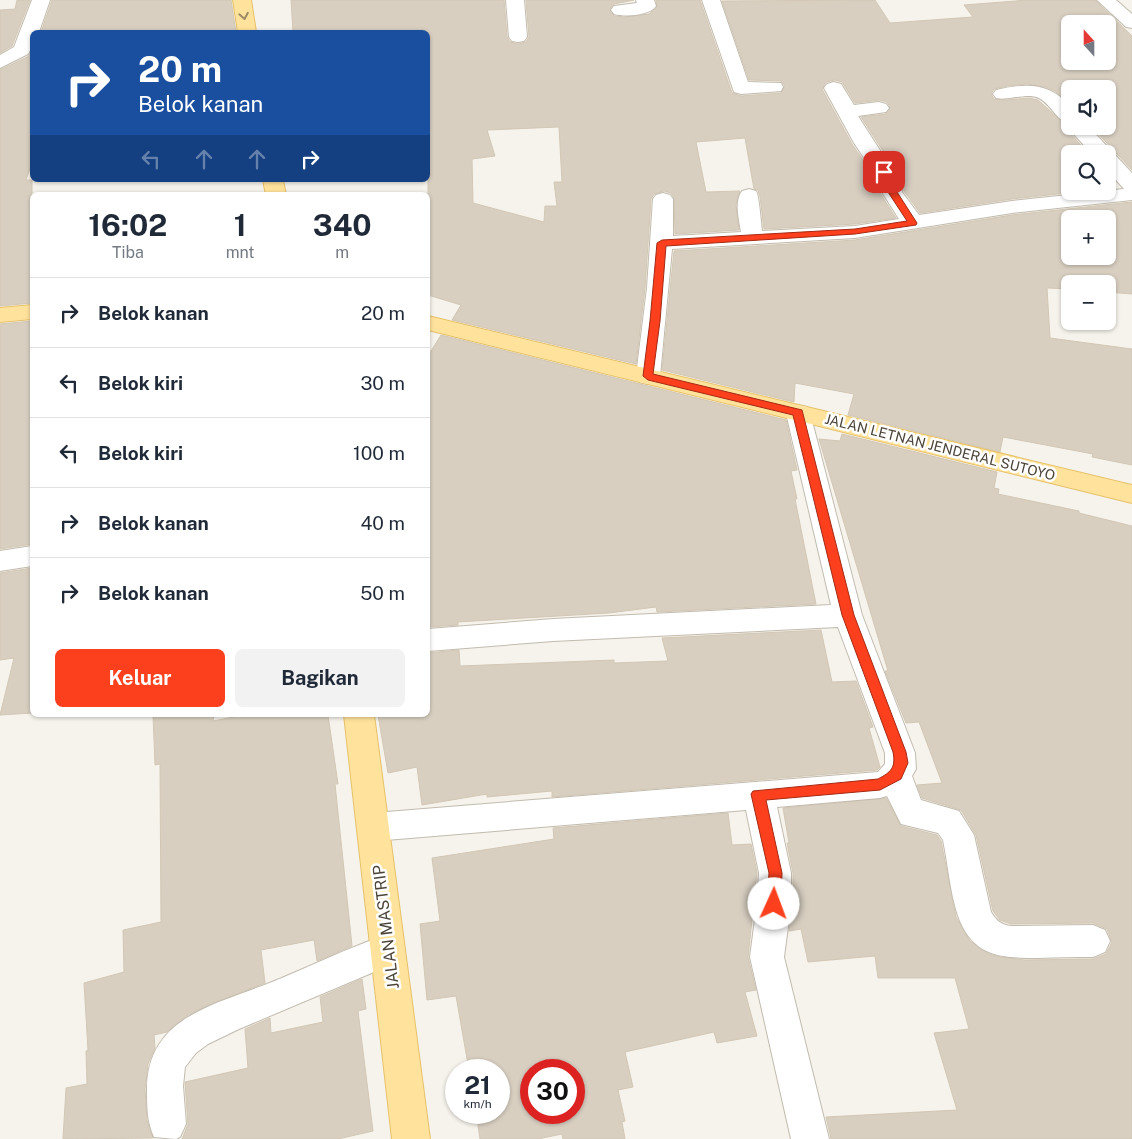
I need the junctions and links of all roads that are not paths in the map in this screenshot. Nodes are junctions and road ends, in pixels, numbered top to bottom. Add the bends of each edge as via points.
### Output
1 (41, 0) edge
2 (242, 0) edge
3 (515, 0) edge
4 (645, 0) edge
5 (712, 0) edge
6 (1106, 0) edge
7 (620, 10) dead end
8 (1132, 23) edge
9 (247, 30) edge
10 (518, 37) dead end
11 (0, 62) edge
12 (774, 87) dead end
13 (834, 88) dead end
14 (1003, 94) dead end
15 (879, 108) dead end
16 (1061, 108) edge
17 (846, 112) junction
18 (1085, 135) edge
19 (1095, 145) edge
20 (1116, 168) edge
21 (1132, 185) edge
22 (749, 194) dead end
23 (1132, 194) edge
24 (663, 199) dead end
25 (913, 223) junction
26 (754, 238) junction
27 (662, 243) junction
28 (30, 310) edge
29 (0, 315) edge
30 (430, 323) edge
31 (648, 376) junction
32 (798, 413) junction
33 (1132, 494) edge
34 (30, 556) edge
35 (0, 561) edge
36 (848, 615) junction
37 (430, 640) edge
38 (360, 717) edge
39 (896, 776) junction
40 (758, 794) junction
41 (374, 827) junction
42 (1093, 941) dead end
43 (388, 950) junction
44 (166, 1124) dead end
45 (411, 1139) edge
46 (810, 1139) edge

1 - 11 street via 22,50
2 -> 9 main road
3 - 10 street
4 - 7 street via 647,6 643,8
5 - 12 street via 741,88
6 - 8 street
13 - 17 street
14 - 16 street via 1039,90 1046,92
15 - 17 street
17 - 25 street
18 - 19 street
20 - 21 street
22 - 26 street via 748,210
23 - 25 street via 1012,207
24 - 27 street
25 - 26 street via 855,232
26 - 27 street
27 - 31 street
28 - 29 main road
30 - 31 main road, JALAN LETNAN JENDERAL SUTOYO
31 - 32 main road, JALAN LETNAN JENDERAL SUTOYO
32 - 33 main road, JALAN LETNAN JENDERAL SUTOYO
32 - 36 street
34 - 35 street
36 - 37 street via 553,630
36 - 39 street via 900,752 902,763
38 - 41 main road, JALAN MASTRIP
39 - 40 street via 880,785
39 - 42 street via 912,814 948,821 958,835 975,915 983,930 997,940 1011,942
40 - 41 street
40 - 46 street via 775,873 767,957
41 - 43 main road, JALAN MASTRIP
43 - 44 street via 320,976 197,1031 184,1040 167,1065
43 - 45 main road, JALAN MASTRIP

